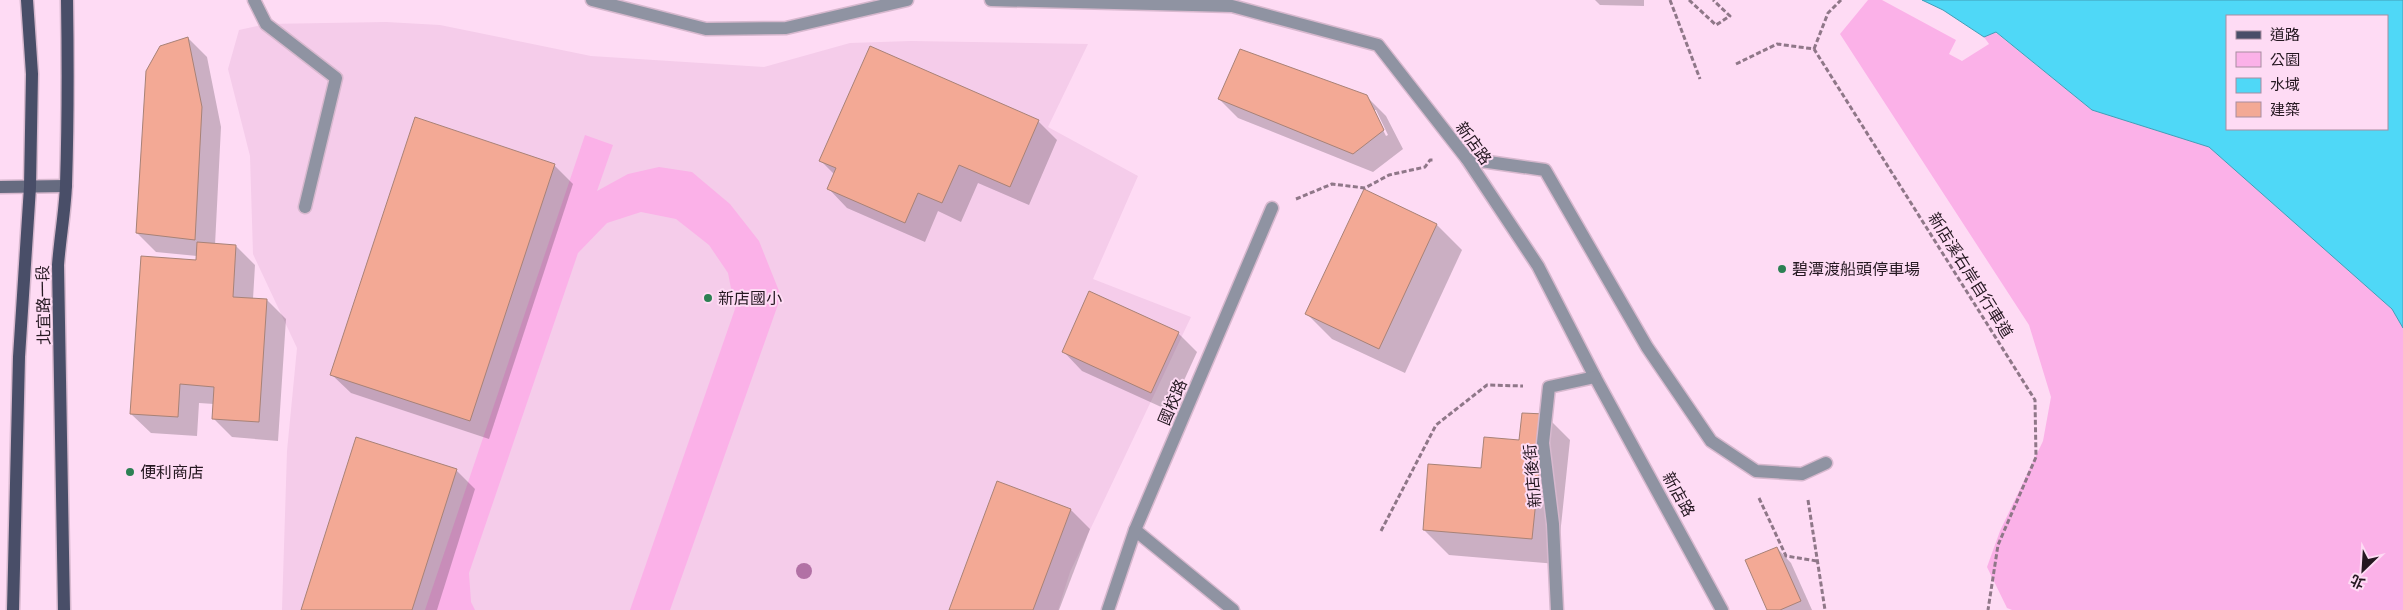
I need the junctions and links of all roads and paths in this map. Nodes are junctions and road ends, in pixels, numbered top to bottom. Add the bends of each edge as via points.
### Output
1 (27, 0) edge
2 (66, 0) edge
3 (254, 0) edge
4 (592, 0) edge
5 (907, 0) edge
6 (991, 0) edge
7 (1670, 0) edge
8 (1690, 0) edge
9 (1713, 0) edge
10 (1841, 0) edge
11 (1814, 49) junction
12 (1736, 64) dead end
13 (1700, 79) dead end
14 (1467, 159) junction
15 (66, 186) junction
16 (0, 187) edge
17 (30, 187) junction
18 (305, 207) dead end
19 (1272, 208) joint
20 (1596, 377) junction
21 (1549, 387) junction
22 (1826, 463) dead end
23 (1756, 471) junction
24 (1802, 474) junction
25 (1135, 530) junction
26 (1381, 531) dead end
27 (1817, 561) junction
28 (13, 610) edge
29 (64, 610) edge
30 (1108, 610) edge
31 (1233, 610) edge
32 (1558, 610) edge
33 (1722, 610) edge
34 (1825, 610) edge
35 (1988, 610) edge

1 - 17 main road, 北宜路一段 via 32,74
2 - 15 main road, 北宜路一段 via 69,102
3 - 18 street via 266,24 336,78
4 - 5 street via 706,29 786,28
6 - 14 street, 新店路 via 1232,6 1378,45
7 - 13 path
8 - 9 path via 1716,25 1730,16
10 - 11 path via 1828,13
11 - 12 path via 1777,44
11 - 35 path, 新店溪右岸自行車道 via 2035,400 2036,457 1998,545
14 - 19 path via 1430,160 1425,167 1389,175 1365,188 1332,184
14 - 20 street, 新店路 via 1538,266
14 - 23 street via 1545,170 1647,347 1711,441
15 - 17 street
15 - 29 main road, 北宜路一段 via 58,265
16 - 17 street
17 - 28 main road, 北宜路一段 via 19,357
19 - 25 street, 國校路
20 - 21 street
20 - 33 street, 新店路
21 - 26 path via 1487,385 1436,425
21 - 32 street, 新店後街 via 1543,443 1553,524
22 - 24 street
23 - 24 street
23 - 27 path via 1756,494 1786,556
24 - 27 path
25 - 30 street, 國校路
25 - 31 street
27 - 34 path

